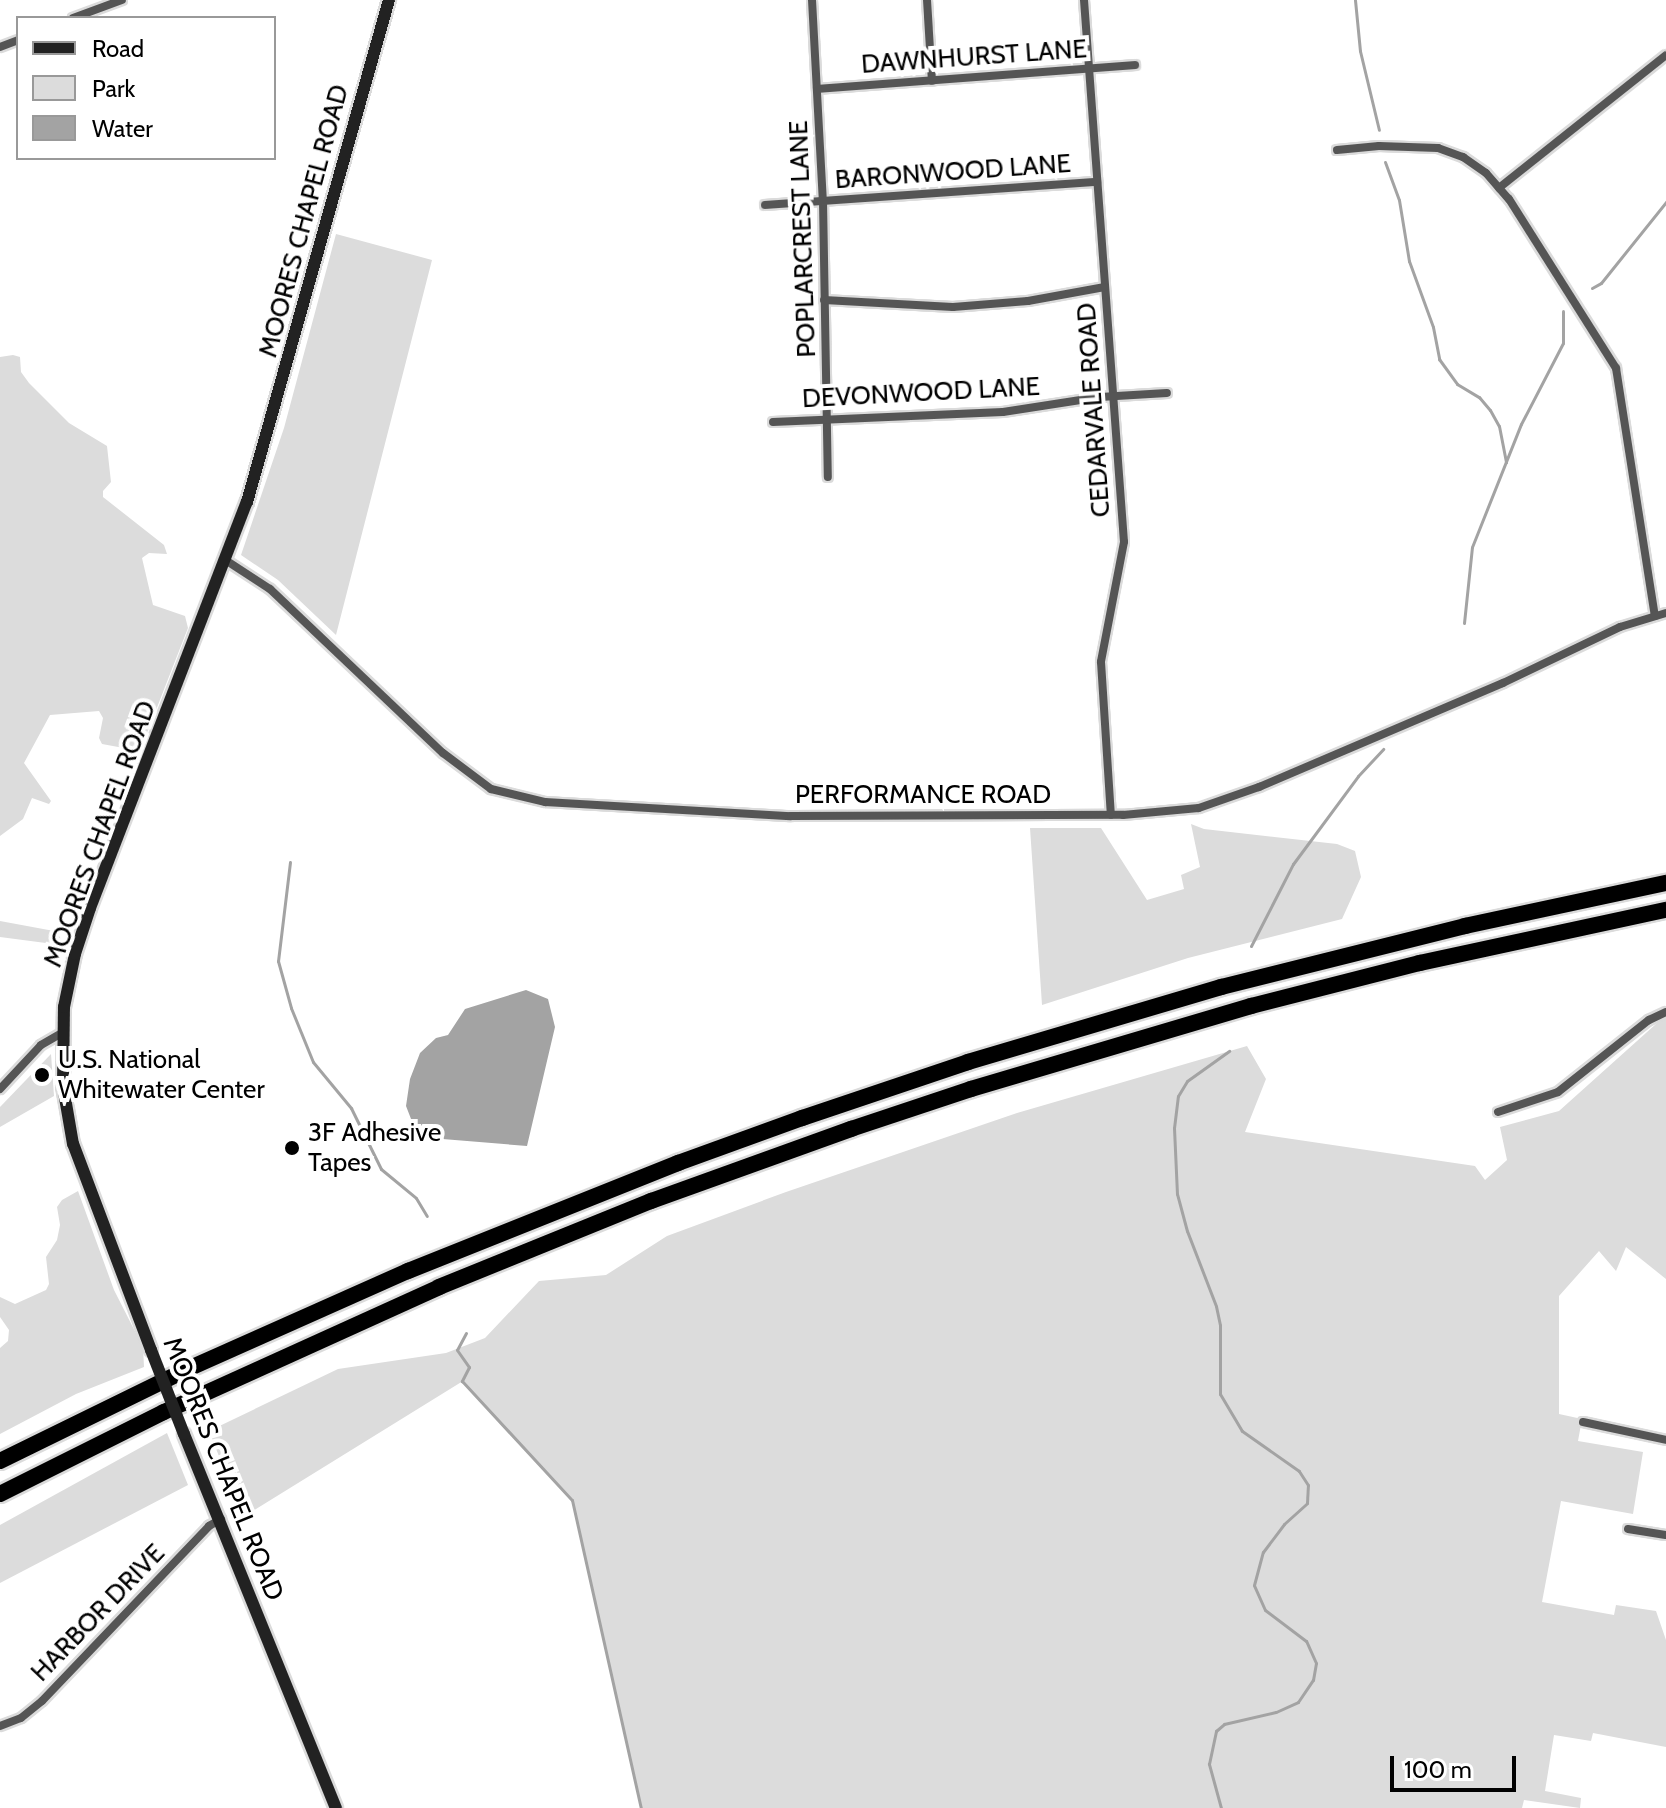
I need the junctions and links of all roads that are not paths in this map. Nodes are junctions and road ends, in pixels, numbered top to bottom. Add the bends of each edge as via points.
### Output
1 (122, 0) edge
2 (389, 0) edge
3 (812, 0) edge
4 (927, 0) edge
5 (1084, 0) edge
6 (78, 16) edge
7 (1666, 55) edge
8 (1135, 65) dead end
9 (1089, 68) junction
10 (932, 81) junction
11 (817, 89) junction
12 (1337, 150) dead end
13 (1097, 182) junction
14 (1499, 188) junction
15 (823, 201) junction
16 (765, 205) dead end
17 (1105, 287) junction
18 (824, 300) junction
19 (1167, 393) dead end
20 (1112, 396) junction
21 (829, 417) junction
22 (773, 422) dead end
23 (828, 477) dead end
24 (227, 561) junction
25 (1666, 613) edge
26 (1655, 616) junction
27 (1111, 815) junction
28 (1666, 874) edge
29 (1666, 883) edge
30 (1585, 899) junction
31 (1666, 910) edge
32 (1666, 1012) edge
33 (62, 1033) junction
34 (0, 1089) edge
35 (1498, 1112) dead end
36 (1583, 1422) dead end
37 (1666, 1440) edge
38 (0, 1461) edge
39 (0, 1494) edge
40 (221, 1519) junction
41 (1628, 1529) dead end
42 (1666, 1535) edge
43 (0, 1726) edge
44 (336, 1808) edge

1 - 6 street
2 - 24 main road, MOORES CHAPEL ROAD via 272,425
3 - 11 street, POPLARCREST LANE
4 - 10 street
5 - 9 street, CEDARVALE ROAD
7 - 14 street
8 - 9 street, DAWNHURST LANE
9 - 10 street, DAWNHURST LANE
9 - 13 street, CEDARVALE ROAD
10 - 11 street, DAWNHURST LANE
11 - 15 street, POPLARCREST LANE
12 - 14 street via 1438,148 1463,157
13 - 15 street, BARONWOOD LANE
13 - 17 street, CEDARVALE ROAD
14 - 26 street via 1616,368
15 - 16 street, BARONWOOD LANE
15 - 18 street, POPLARCREST LANE
17 - 18 street via 953,307
17 - 20 street, CEDARVALE ROAD
18 - 21 street, POPLARCREST LANE
19 - 20 street, DEVONWOOD LANE
20 - 21 street, DEVONWOOD LANE via 1003,412
20 - 27 street, CEDARVALE ROAD via 1124,542 1101,662
21 - 22 street, DEVONWOOD LANE
21 - 23 street, POPLARCREST LANE
24 - 27 street, PERFORMANCE ROAD via 283,600 460,768 510,796 608,807 791,816
24 - 33 main road, MOORES CHAPEL ROAD via 86,920 70,975
25 - 26 street, PERFORMANCE ROAD
26 - 27 street, PERFORMANCE ROAD via 1597,636 1503,683 1220,802 1183,811
28 - 30 highway
29 - 30 highway
30 - 38 highway via 1208,991 802,1118 420,1266 190,1368
31 - 39 highway via 1251,1006 851,1129 651,1201 439,1287 150,1418
32 - 35 street via 1558,1092
33 - 34 street via 41,1045
33 - 40 main road, MOORES CHAPEL ROAD, bridge via 63,1086 77,1161
36 - 37 street
40 - 43 street, HARBOR DRIVE via 42,1701
40 - 44 main road, MOORES CHAPEL ROAD
41 - 42 street

